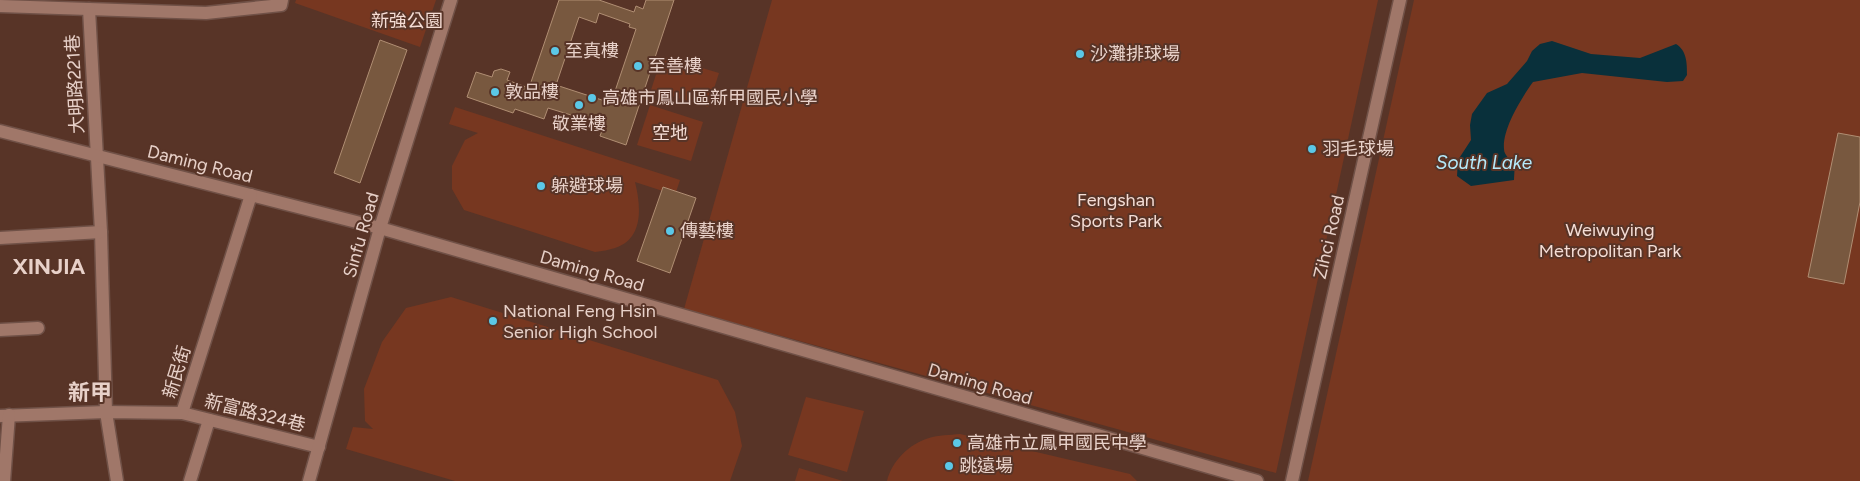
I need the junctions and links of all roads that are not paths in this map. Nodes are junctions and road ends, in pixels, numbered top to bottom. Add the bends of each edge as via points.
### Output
1 (451, 0) edge
2 (1400, 0) edge
3 (282, 3) edge
4 (0, 6) edge
5 (144, 6) edge
6 (88, 9) junction
7 (0, 132) edge
8 (97, 156) junction
9 (251, 195) junction
10 (380, 228) junction
11 (101, 232) junction
12 (0, 238) edge
13 (38, 328) dead end
14 (0, 330) edge
15 (106, 412) junction
16 (182, 413) junction
17 (5, 416) edge
18 (209, 420) junction
19 (319, 447) junction
20 (4, 481) edge
21 (117, 481) edge
22 (190, 481) edge
23 (309, 481) edge
24 (1257, 481) edge
25 (1292, 481) edge

1 - 10 street, Sinfu Road
2 - 25 street, Zihci Road
3 - 5 street via 206,13
4 - 6 street
5 - 6 street
6 - 8 street, 大明路221巷
7 - 8 street, Daming Road
8 - 9 street, Daming Road
8 - 11 street, 大明路221巷
9 - 10 street, Daming Road
9 - 16 street, 新民街
10 - 19 street, Sinfu Road
10 - 24 street, Daming Road
11 - 12 street
11 - 15 street, 大明路221巷
13 - 14 street
15 - 16 street, 新民街
15 - 17 street, 新民街
15 - 21 street, 大明路221巷
16 - 18 street, 新富路324巷
17 - 20 street
18 - 19 street, 新富路324巷
18 - 22 street
19 - 23 street, Sinfu Road

